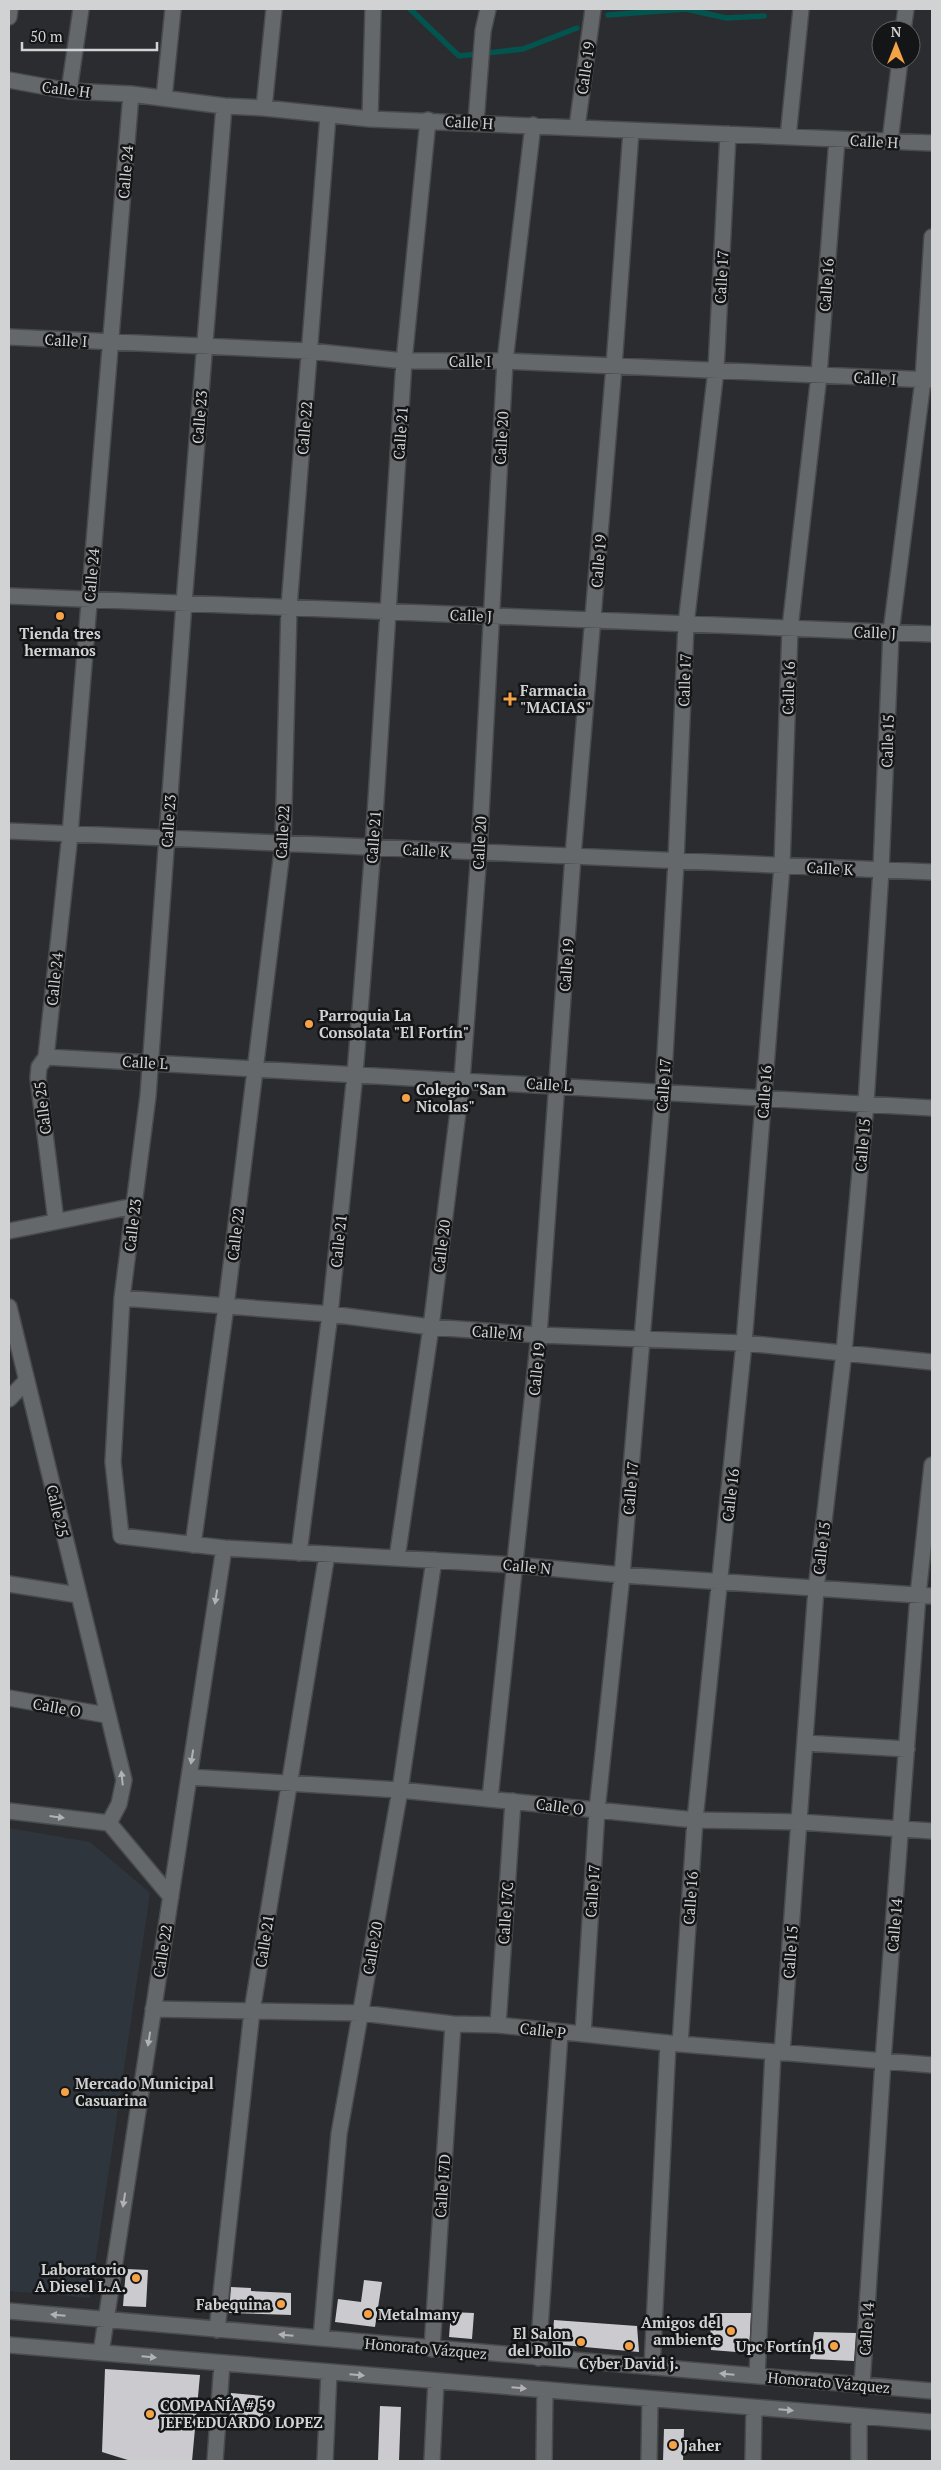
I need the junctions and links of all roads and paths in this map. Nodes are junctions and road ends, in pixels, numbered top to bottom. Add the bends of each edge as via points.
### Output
1 (10, 9) edge
2 (81, 9) edge
3 (174, 9) edge
4 (274, 9) edge
5 (373, 9) edge
6 (488, 9) edge
7 (593, 9) edge
8 (802, 9) edge
9 (9, 17) edge
10 (899, 70) edge
11 (9, 80) edge
12 (69, 91) junction
13 (132, 94) junction
14 (164, 98) junction
15 (224, 106) junction
16 (264, 108) junction
17 (328, 116) junction
18 (370, 119) junction
19 (428, 120) junction
20 (476, 122) junction
21 (533, 125) junction
22 (577, 127) junction
23 (630, 131) junction
24 (728, 134) junction
25 (788, 137) junction
26 (837, 139) junction
27 (890, 142) junction
28 (932, 143) edge
29 (932, 237) edge
30 (9, 337) edge
31 (110, 342) junction
32 (205, 346) junction
33 (310, 351) junction
34 (504, 360) junction
35 (404, 361) junction
36 (614, 366) junction
37 (716, 370) junction
38 (819, 375) junction
39 (928, 380) edge
40 (9, 596) edge
41 (89, 599) junction
42 (184, 603) junction
43 (289, 607) junction
44 (388, 612) junction
45 (492, 616) junction
46 (593, 620) junction
47 (686, 624) junction
48 (790, 628) junction
49 (892, 632) junction
50 (932, 634) edge
51 (9, 831) edge
52 (70, 834) junction
53 (167, 838) junction
54 (283, 843) junction
55 (372, 847) junction
56 (479, 852) junction
57 (573, 856) junction
58 (676, 861) junction
59 (782, 866) junction
60 (881, 870) junction
61 (932, 872) edge
62 (46, 1056) junction
63 (151, 1063) junction
64 (256, 1069) junction
65 (355, 1074) junction
66 (462, 1080) junction
67 (559, 1085) junction
68 (663, 1091) junction
69 (763, 1096) junction
70 (866, 1103) junction
71 (932, 1108) edge
72 (134, 1206) junction
73 (56, 1221) junction
74 (9, 1231) edge
75 (122, 1298) junction
76 (226, 1306) junction
77 (9, 1307) edge
78 (330, 1314) junction
79 (431, 1327) junction
80 (539, 1335) junction
81 (642, 1338) junction
82 (744, 1343) junction
83 (844, 1352) junction
84 (932, 1362) edge
85 (27, 1380) junction
86 (9, 1399) edge
87 (932, 1465) edge
88 (121, 1536) joint
89 (193, 1545) junction
90 (224, 1548) junction
91 (299, 1553) junction
92 (327, 1554) junction
93 (397, 1558) junction
94 (434, 1560) junction
95 (516, 1564) junction
96 (622, 1575) junction
97 (719, 1582) junction
98 (9, 1584) edge
99 (816, 1589) junction
100 (78, 1595) junction
101 (925, 1596) edge
102 (9, 1698) edge
103 (106, 1715) junction
104 (805, 1743) junction
105 (907, 1749) junction
106 (189, 1777) junction
107 (289, 1784) junction
108 (400, 1790) junction
109 (490, 1798) junction
110 (513, 1801) junction
111 (597, 1810) junction
112 (9, 1811) edge
113 (696, 1820) junction
114 (800, 1822) junction
115 (109, 1823) junction
116 (902, 1829) junction
117 (932, 1832) edge
118 (170, 1897) junction
119 (153, 2009) junction
120 (252, 2011) junction
121 (360, 2013) junction
122 (452, 2024) junction
123 (498, 2025) junction
124 (560, 2032) junction
125 (583, 2034) junction
126 (674, 2044) junction
127 (778, 2052) junction
128 (883, 2061) junction
129 (932, 2065) edge
130 (9, 2311) edge
131 (106, 2319) junction
132 (217, 2330) junction
133 (320, 2338) junction
134 (9, 2346) edge
135 (432, 2349) junction
136 (101, 2353) junction
137 (538, 2358) junction
138 (222, 2363) junction
139 (652, 2367) junction
140 (329, 2372) junction
141 (757, 2376) junction
142 (436, 2381) junction
143 (862, 2385) junction
144 (545, 2390) junction
145 (932, 2391) edge
146 (650, 2399) junction
147 (754, 2408) junction
148 (859, 2416) junction
149 (932, 2422) edge
150 (215, 2461) edge
151 (326, 2461) edge
152 (432, 2461) edge
153 (544, 2461) edge
154 (649, 2461) edge
155 (753, 2461) edge
156 (859, 2461) edge

1 - 9 street
2 - 12 street
3 - 14 street
4 - 16 street
5 - 18 street
6 - 20 street via 483,31
7 - 22 street, Calle 19
8 - 25 street
10 - 27 street
11 - 12 street, Calle H
12 - 13 street, Calle H
13 - 14 street, Calle H
13 - 31 street, Calle 24
14 - 15 street, Calle H
15 - 16 street, Calle H
15 - 32 street, Calle 23
16 - 17 street, Calle H
17 - 18 street, Calle H
17 - 33 street, Calle 22
18 - 19 street, Calle H
19 - 20 street, Calle H
19 - 35 street, Calle 21
20 - 21 street, Calle H
21 - 22 street, Calle H
21 - 34 street, Calle 20
22 - 23 street, Calle H
23 - 24 street, Calle H
23 - 36 street, Calle 19
24 - 25 street, Calle H
24 - 37 street, Calle 17
25 - 26 street, Calle H
26 - 27 street, Calle H
26 - 38 street, Calle 16
27 - 28 street, Calle H
29 - 39 street, Calle 15
30 - 31 street, Calle I
31 - 32 street, Calle I
31 - 41 street, Calle 24
32 - 33 street, Calle I
32 - 42 street, Calle 23
33 - 35 street, Calle I
33 - 43 street, Calle 22
34 - 35 street, Calle I
34 - 36 street, Calle I
34 - 45 street, Calle 20
35 - 44 street, Calle 21
36 - 37 street, Calle I
36 - 46 street, Calle 19
37 - 38 street, Calle I
37 - 47 street, Calle 17
38 - 39 street, Calle I
38 - 48 street, Calle 16
39 - 49 street, Calle 15
40 - 41 street, Calle J
41 - 42 street, Calle J
41 - 52 street, Calle 24
42 - 43 street, Calle J
42 - 53 street, Calle 23
43 - 44 street, Calle J
43 - 54 street, Calle 22
44 - 45 street, Calle J
44 - 55 street, Calle 21
45 - 46 street, Calle J
45 - 56 street, Calle 20
46 - 47 street, Calle J
46 - 57 street, Calle 19
47 - 48 street, Calle J
47 - 58 street, Calle 17
48 - 49 street, Calle J
48 - 59 street, Calle 16
49 - 50 street, Calle J
49 - 60 street, Calle 15
51 - 52 street, Calle K
52 - 53 street, Calle K
52 - 62 street, Calle 24
53 - 54 street, Calle K
53 - 63 street, Calle 23
54 - 55 street, Calle K
54 - 64 street, Calle 22
55 - 56 street, Calle K
55 - 65 street, Calle 21
56 - 57 street, Calle K
56 - 66 street, Calle 20
57 - 58 street, Calle K
57 - 67 street, Calle 19
58 - 59 street, Calle K
58 - 68 street, Calle 17
59 - 60 street, Calle K
59 - 69 street, Calle 16
60 - 61 street, Calle K
60 - 70 street, Calle 15
62 - 63 street, Calle L
62 - 73 street, Calle 25 via 38,1067 38,1078
63 - 64 street, Calle L
63 - 72 street, Calle 23
64 - 65 street, Calle L
64 - 76 street, Calle 22
65 - 66 street, Calle L
65 - 78 street, Calle 21
66 - 67 street, Calle L
66 - 79 street, Calle 20
67 - 68 street, Calle L
67 - 80 street, Calle 19
68 - 69 street, Calle L
68 - 81 street, Calle 17
69 - 70 street, Calle L
69 - 82 street, Calle 16
70 - 71 street, Calle L
70 - 83 street, Calle 15
72 - 73 street
72 - 75 street, Calle 23
73 - 74 street
75 - 76 street, Calle M
75 - 88 street, Calle 23 via 113,1462
76 - 78 street, Calle M
76 - 89 street, Calle 22
77 - 85 street, Calle 25
78 - 79 street, Calle M
78 - 91 street, Calle 21
79 - 80 street, Calle M
79 - 93 street, Calle 20
80 - 81 street, Calle M
80 - 95 street, Calle 19
81 - 82 street, Calle M
81 - 96 street, Calle 17
82 - 83 street, Calle M
82 - 97 street, Calle 16
83 - 84 street, Calle M
83 - 99 street, Calle 15
85 - 86 street
85 - 100 street, Calle 25
87 - 101 street, Calle 14
88 - 89 street, Calle N
89 - 90 street, Calle N
90 - 91 street, Calle N
90 -> 106 street, Calle 22
91 - 92 street, Calle N
92 - 93 street, Calle N
92 - 107 street, Calle 21
93 - 94 street, Calle N
94 - 95 street, Calle N
94 - 108 street, Calle 20
95 - 96 street, Calle N
95 - 109 street, Calle 19
96 - 97 street, Calle N
96 - 111 street, Calle 17
97 - 99 street, Calle N
97 - 113 street, Calle 16
98 - 100 street
99 - 101 street, Calle N
99 - 104 street, Calle 15
100 - 103 street, Calle 25
101 - 105 street, Calle 14
102 - 103 street, Calle O
115 -> 103 street, Calle 25 via 119,1804 124,1780
104 - 105 street
104 - 114 street, Calle 15
105 - 116 street, Calle 14
106 - 107 street, Calle O
106 - 118 street, Calle 22
107 - 108 street, Calle O
107 - 120 street, Calle 21
108 - 109 street, Calle O
108 - 121 street, Calle 20
109 - 110 street, Calle O
110 - 111 street, Calle O
110 - 123 street, Calle 17C
111 - 113 street, Calle O
111 - 125 street, Calle 17
112 -> 115 street
113 - 114 street, Calle O
113 - 126 street, Calle 16
114 - 116 street, Calle O
114 - 127 street, Calle 15
115 - 118 street
116 - 117 street, Calle O
116 - 128 street, Calle 14
118 - 119 street, Calle 22
119 - 120 street, Calle P
119 -> 131 street, Calle 22
120 - 121 street, Calle P
120 - 132 street, Calle 21
121 - 122 street, Calle P
121 - 133 street, Calle 20 via 339,2134
122 - 123 street, Calle P
122 - 135 street, Calle 17D
123 - 124 street, Calle P
124 - 125 street, Calle P
124 - 137 street
125 - 126 street, Calle P
126 - 127 street, Calle P
126 - 139 street, Calle 16
127 - 128 street, Calle P
127 - 141 street, Calle 15
128 - 129 street, Calle P
128 - 143 street, Calle 14
131 -> 130 street, Honorato Vázquez
131 - 132 street, Honorato Vázquez
131 - 136 street, Calle 22
133 -> 132 street, Honorato Vázquez
133 - 135 street, Honorato Vázquez
134 - 136 street
135 - 137 street, Honorato Vázquez
136 -> 138 street
137 - 139 street, Honorato Vázquez
138 - 140 street
138 - 150 street
141 -> 139 street, Honorato Vázquez
140 -> 142 street
140 - 151 street
141 - 143 street, Honorato Vázquez
142 -> 144 street
142 - 152 street
143 - 145 street, Honorato Vázquez
144 - 146 street
144 - 153 street
146 - 147 street
146 - 154 street
147 -> 148 street
147 - 155 street
148 - 149 street
148 - 156 street

